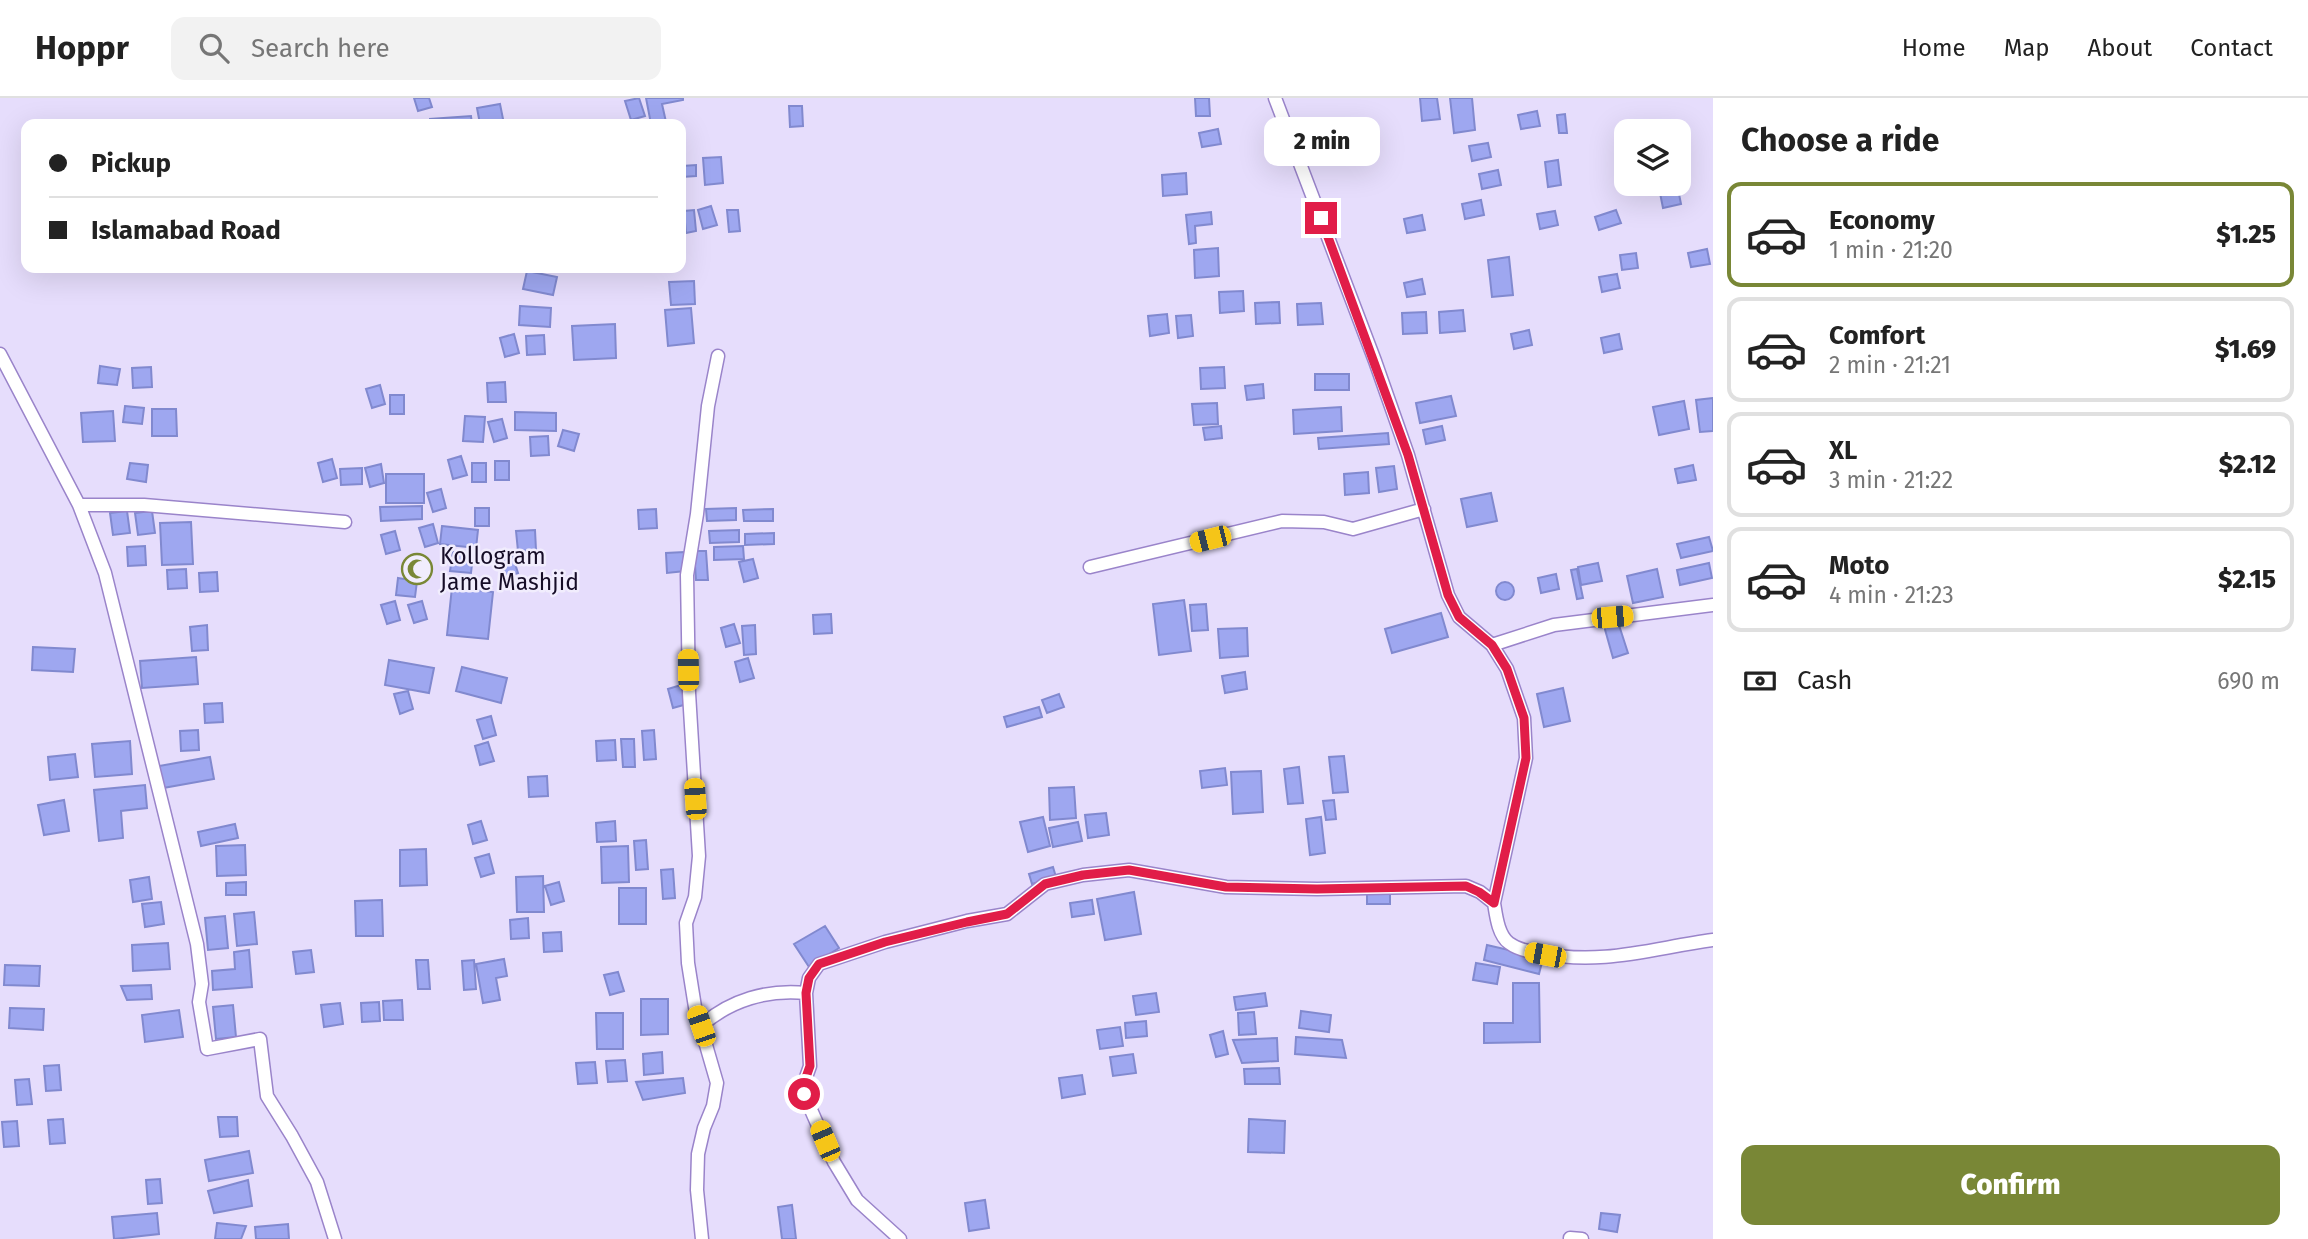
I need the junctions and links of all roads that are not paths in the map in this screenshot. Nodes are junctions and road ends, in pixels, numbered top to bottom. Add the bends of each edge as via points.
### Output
1 (1275, 98) edge
2 (0, 355) edge
3 (718, 356) dead end
4 (79, 505) junction
5 (1424, 509) junction
6 (345, 522) dead end
7 (1090, 568) dead end
8 (1713, 605) edge
9 (1492, 645) junction
10 (1494, 903) junction
11 (1713, 940) edge
12 (806, 993) junction
13 (701, 1026) junction
14 (335, 1239) edge
15 (702, 1239) edge
16 (900, 1239) edge

1 - 5 street via 1375,361
2 - 4 street
3 - 13 street via 687,575 699,856 695,897 685,923
4 - 6 street via 144,505
4 - 14 street via 104,573 178,863 197,944 202,984 199,1002 207,1049 260,1039 267,1096 317,1182
5 - 7 street via 1353,529 1324,522 1282,522
5 - 9 street via 1453,606 1459,617
8 - 9 street via 1554,625
9 - 10 street via 1507,669 1524,718 1526,758
10 - 11 street via 1507,942 1563,958 1631,956
10 - 12 street via 1466,886 1226,887 1129,870 1083,875 1045,884 1007,914 885,942 819,964
12 - 13 street via 755,996 717,1012
12 - 16 street via 810,1066 804,1094 834,1162 857,1200
13 - 15 street via 717,1083 698,1154 696,1190

